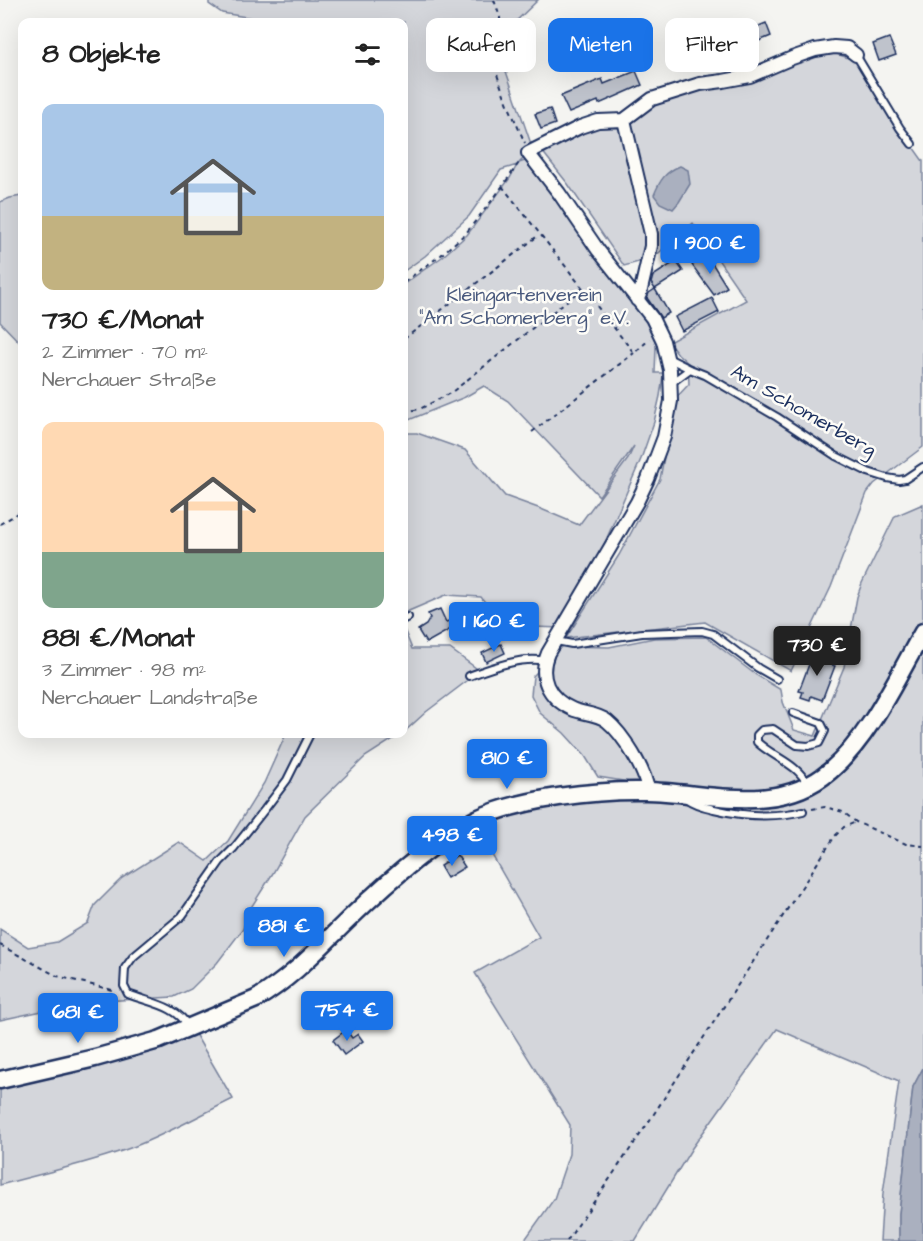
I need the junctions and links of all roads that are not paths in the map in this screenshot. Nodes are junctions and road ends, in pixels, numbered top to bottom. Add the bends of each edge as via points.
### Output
1 (856, 55) joint
2 (624, 120) junction
3 (912, 144) dead end
4 (637, 300) junction
5 (667, 357) junction
6 (690, 369) junction
7 (670, 384) junction
8 (923, 467) edge
9 (923, 632) edge
10 (556, 641) junction
11 (545, 661) junction
12 (469, 676) dead end
13 (777, 679) dead end
14 (793, 713) dead end
15 (308, 738) edge
16 (808, 786) junction
17 (648, 791) junction
18 (684, 793) junction
19 (804, 811) road end
20 (189, 1028) junction
21 (0, 1080) edge

1 - 2 street via 847,48 815,50 750,76 700,84 652,99
1 - 3 lane
2 - 4 street via 651,234
2 - 4 street via 598,121 580,127 528,153
4 - 5 street via 651,318
5 - 6 lane, Am Schomerberg
5 - 7 street
6 - 7 lane
6 - 8 lane, Am Schomerberg via 868,472 899,480
7 - 10 street via 671,402 664,436 648,479
9 - 16 main road via 850,752
10 - 11 street
10 - 13 lane via 572,644 642,633 702,631 713,634
11 - 12 lane via 523,660
11 - 17 street via 544,677 556,699 606,720 641,768
14 - 16 lane via 821,723 825,731 819,743 797,745 773,729 762,730 757,742 803,775
15 - 20 lane via 287,780 182,916 125,968 124,986 128,994 167,1007 184,1018
16 - 18 main road via 758,799
17 - 18 main road
17 - 20 main road via 552,799 477,819 432,847 398,875 287,979 256,999
18 - 19 lane via 690,802 735,814
20 - 21 main road via 129,1050

